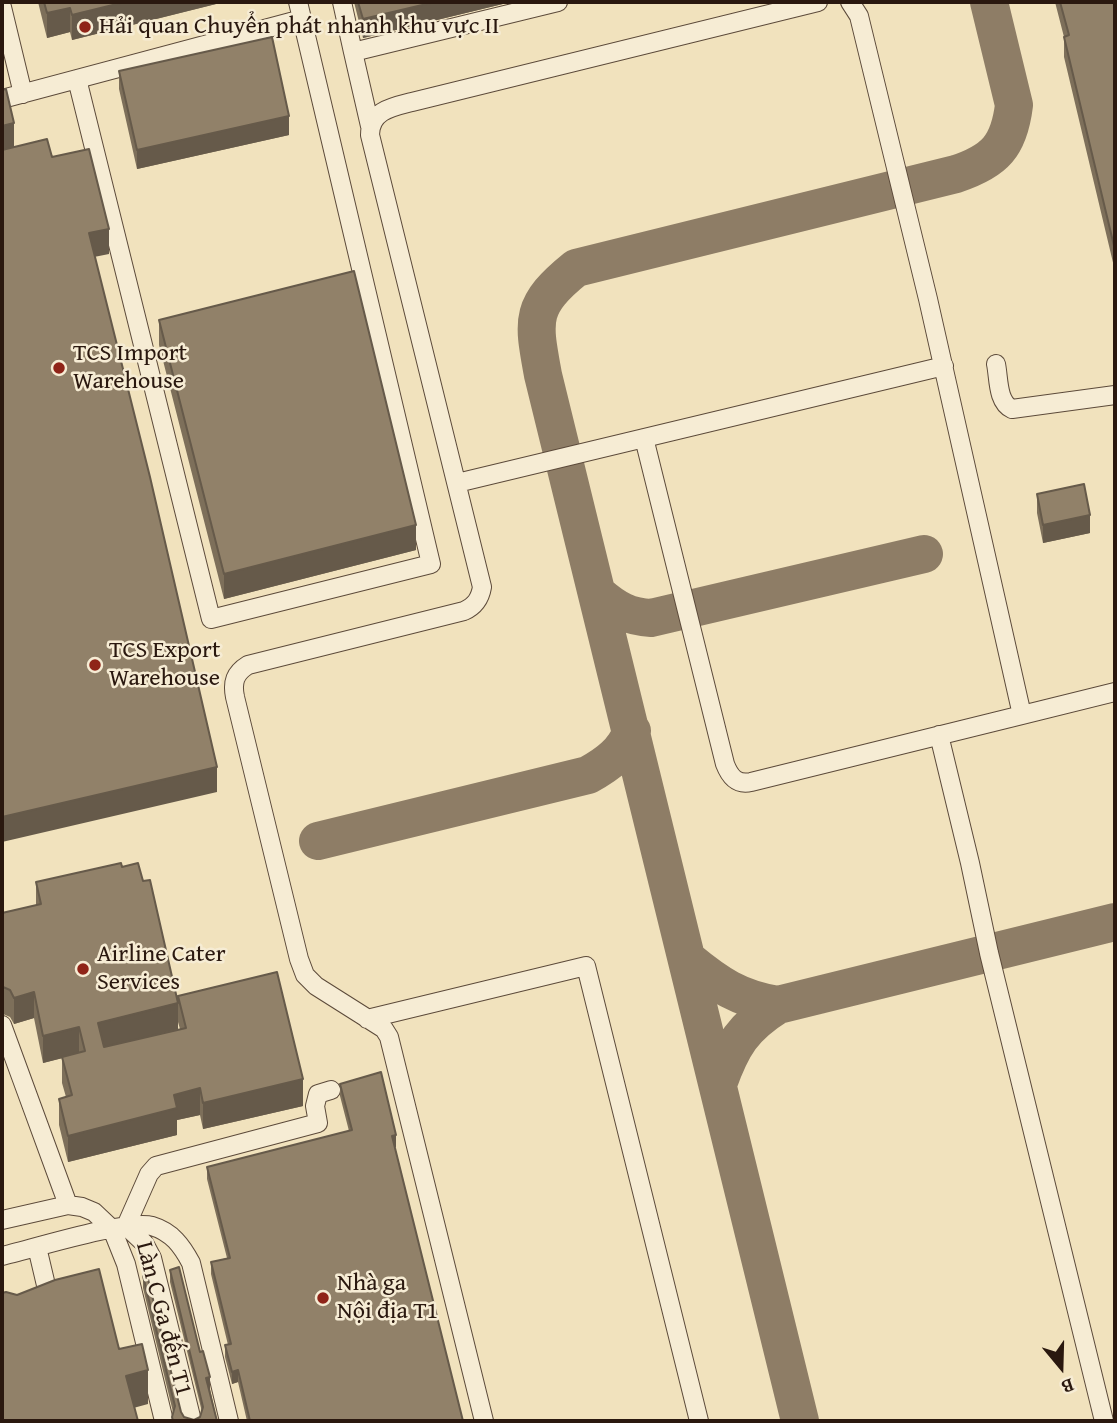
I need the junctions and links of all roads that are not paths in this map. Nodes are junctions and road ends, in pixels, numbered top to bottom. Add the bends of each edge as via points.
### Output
1 (342, 2) edge
2 (558, 2) edge
3 (818, 2) edge
4 (850, 2) edge
5 (2, 7) edge
6 (300, 10) edge
7 (353, 52) junction
8 (77, 79) junction
9 (23, 94) junction
10 (2, 99) edge
11 (370, 126) junction
12 (996, 363) dead end
13 (944, 366) junction
14 (1115, 395) edge
15 (644, 438) junction
16 (457, 483) junction
17 (1115, 692) edge
18 (1022, 715) junction
19 (939, 735) junction
20 (367, 1019) junction
21 (2, 1026) edge
22 (331, 1090) dead end
23 (68, 1205) junction
24 (2, 1220) edge
25 (119, 1227) junction
26 (37, 1247) junction
27 (2, 1256) edge
28 (36, 1312) edge
29 (164, 1421) edge
30 (192, 1421) edge
31 (229, 1421) edge
32 (484, 1421) edge
33 (699, 1421) edge
34 (1104, 1421) edge

1 - 7 street
2 - 7 street
3 - 11 street via 387,108
4 - 13 street via 859,16
5 - 9 street
6 - 8 street
6 - 8 street via 431,564 211,619
7 - 11 street
8 - 9 street
9 - 10 street
11 - 16 street
12 - 14 street via 1003,404 1012,409
13 - 15 street
13 - 18 street
15 - 16 street
15 - 19 street via 731,777 751,782
16 - 20 street via 482,587 475,605 256,662 240,670 234,682 305,975
17 - 18 street
18 - 19 street
19 - 34 street
20 - 32 street via 389,1037
20 - 33 street via 586,966
21 - 23 street
22 - 25 street via 318,1094 318,1123 156,1166
23 - 24 street
23 - 25 street via 94,1212
25 - 26 street
25 - 29 street, Làn C Ga đến T1
25 - 30 street via 144,1243 152,1258
25 - 31 street via 150,1225 167,1233 191,1263
26 - 27 street
26 - 28 street via 50,1298 46,1307

